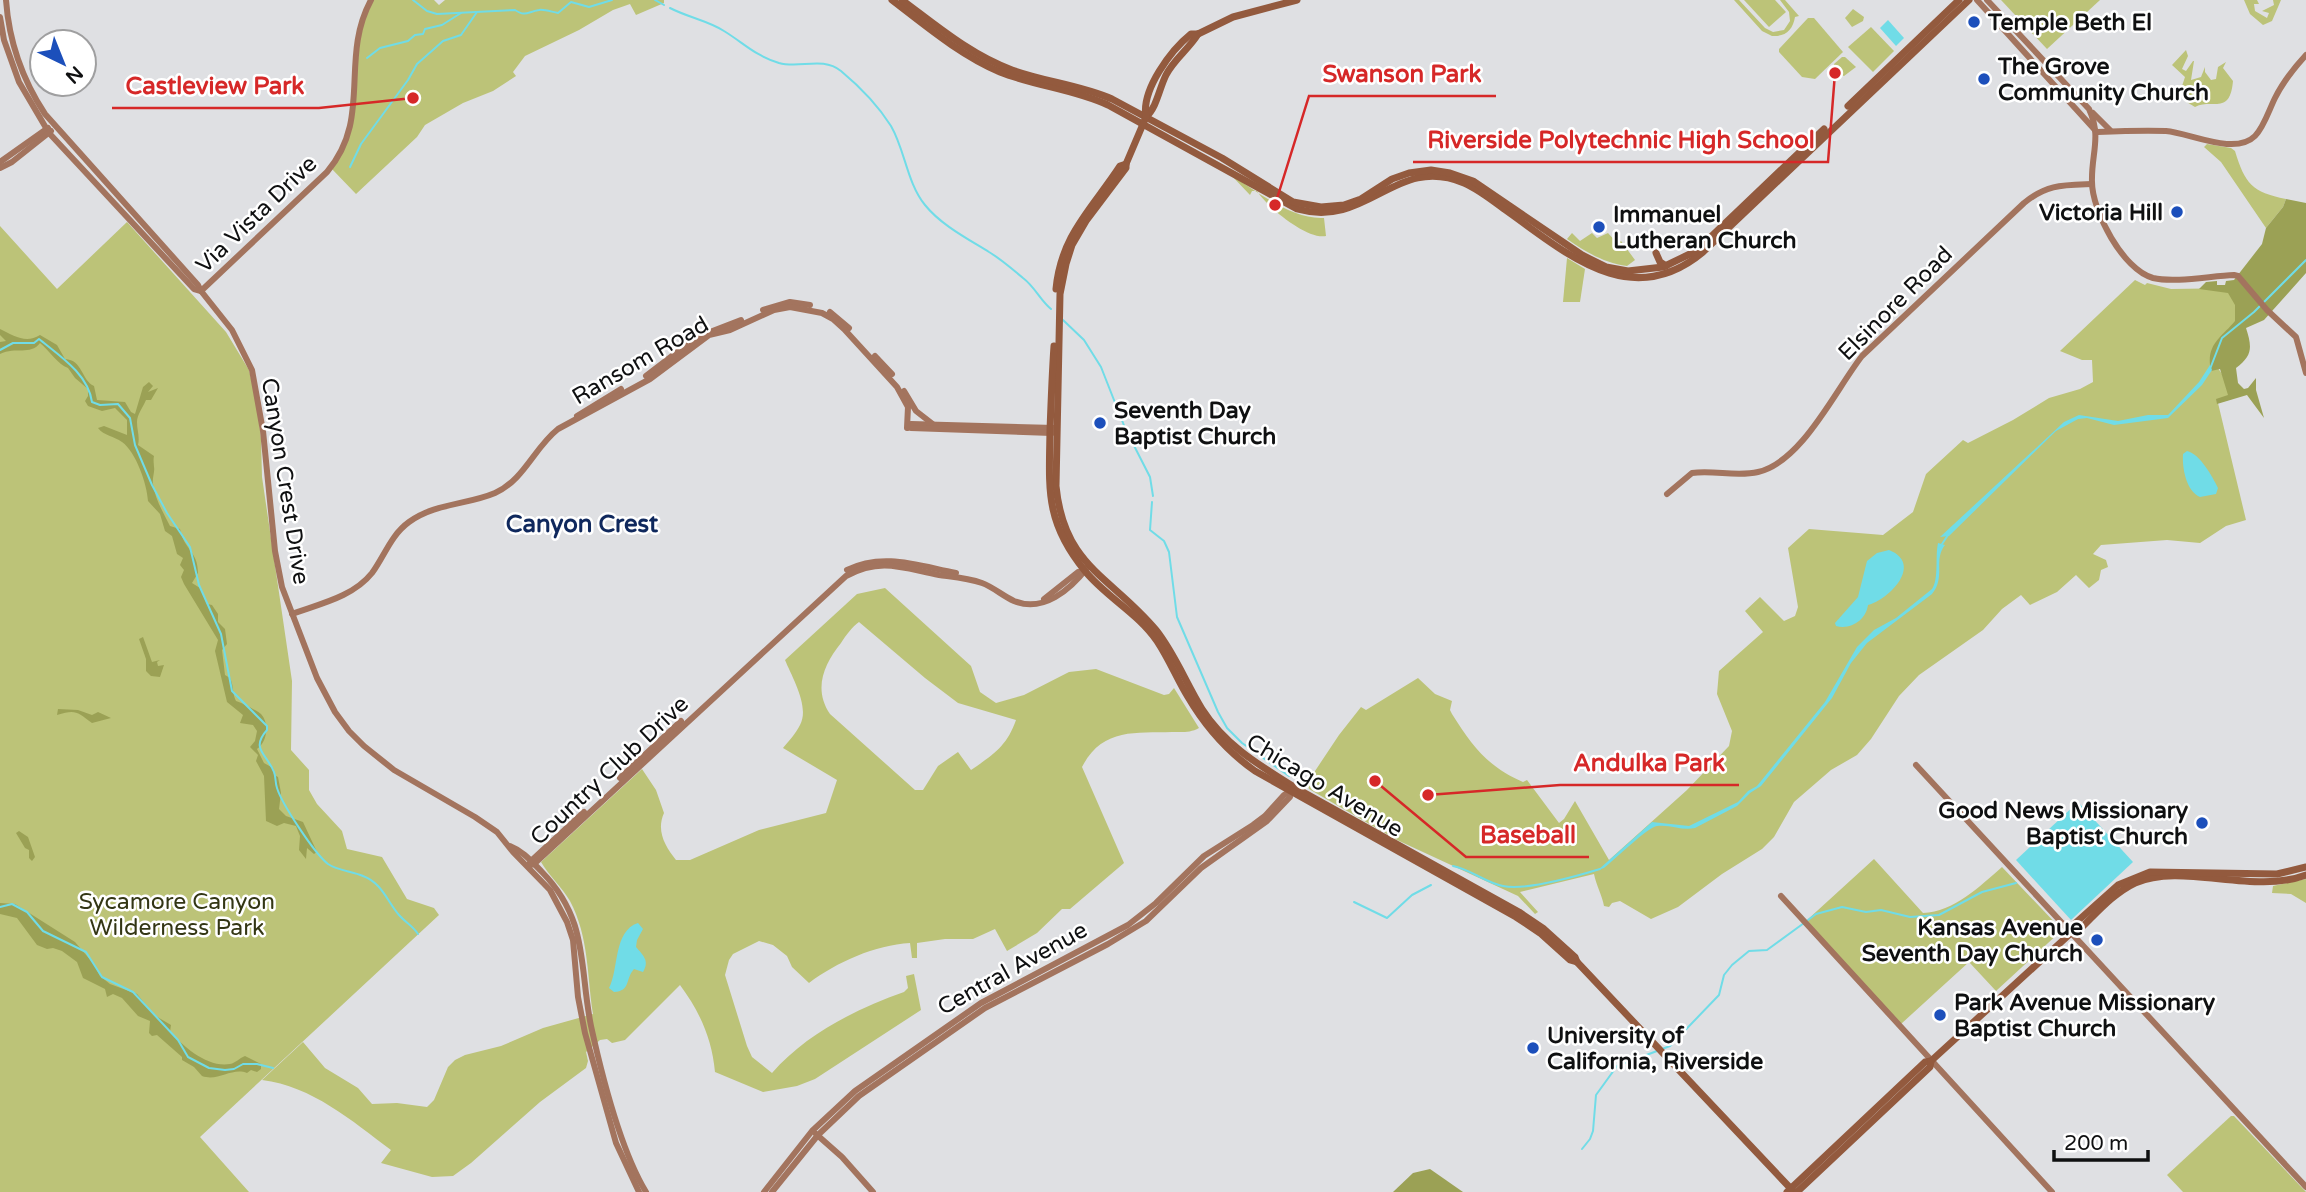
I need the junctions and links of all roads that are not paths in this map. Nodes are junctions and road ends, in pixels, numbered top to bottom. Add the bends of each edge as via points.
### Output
1 (6, 0) edge
2 (371, 0) edge
3 (892, 0) edge
4 (902, 0) edge
5 (1297, 0) edge
6 (1959, 0) edge
7 (1969, 0) edge
8 (1977, 0) edge
9 (1987, 0) edge
10 (0, 17) edge
11 (2306, 55) edge
12 (2089, 109) junction
13 (1145, 120) junction
14 (51, 129) junction
15 (2112, 131) junction
16 (2096, 132) junction
17 (0, 162) edge
18 (0, 168) edge
19 (1431, 170) junction
20 (1410, 179) junction
21 (1460, 182) junction
22 (2092, 184) junction
23 (1354, 201) junction
24 (1293, 202) junction
25 (1328, 214) junction
26 (1656, 253) dead end
27 (1667, 266) junction
28 (1628, 271) junction
29 (1604, 272) junction
30 (1654, 273) junction
31 (201, 291) junction
32 (2306, 373) edge
33 (921, 415) junction
34 (573, 420) junction
35 (934, 425) junction
36 (912, 427) junction
37 (1054, 430) junction
38 (1667, 494) dead end
39 (1087, 569) junction
40 (292, 614) junction
41 (1916, 765) dead end
42 (1292, 789) junction
43 (531, 864) junction
44 (2306, 867) edge
45 (2306, 875) edge
46 (1781, 896) dead end
47 (1529, 919) junction
48 (1533, 928) junction
49 (2071, 933) junction
50 (1556, 939) junction
51 (1577, 962) junction
52 (1931, 1061) junction
53 (815, 1133) junction
54 (2306, 1187) edge
55 (1792, 1191) edge
56 (639, 1192) edge
57 (646, 1192) edge
58 (764, 1192) edge
59 (772, 1192) edge
60 (873, 1192) edge
61 (2052, 1192) edge

1 - 14 street, Canyon Crest Drive via 17,59
2 - 31 street, Via Vista Drive via 357,38 352,128 340,156
3 - 13 main road via 986,66 1093,98
4 - 13 main road via 993,62 1095,92
5 - 13 main road, Chicago Avenue via 1227,18 1198,34 1173,63
6 - 27 main road via 1704,244
7 - 30 main road via 1703,252 1675,269
8 - 16 street
9 - 12 street
10 - 14 street, Canyon Crest Drive via 19,82
11 - 15 street via 2292,70 2255,136 2243,143 2214,142 2167,131
12 - 15 street
12 - 16 street
13 - 24 main road via 1222,158
13 - 25 main road via 1283,203
13 - 37 main road, Chicago Avenue via 1122,175 1079,231 1066,262 1060,294
14 - 17 street
14 - 18 street
14 - 31 street, Canyon Crest Drive
15 - 16 street
16 - 22 street
19 - 20 main road
19 - 21 main road
19 - 23 main road via 1392,179
19 - 28 main road via 1473,181 1582,255
20 - 21 main road via 1442,177
20 - 25 main road via 1362,204
21 - 29 main road via 1582,263
22 - 32 street via 2108,232 2138,270 2162,279 2239,278 2298,341
22 - 38 street, Elsinore Road via 2052,186 2024,203 1862,356 1816,425 1770,467 1748,473 1692,473
23 - 24 main road via 1321,207
23 - 25 main road
24 - 25 main road
26 - 27 main road
27 - 30 main road
28 - 29 main road
28 - 30 main road
29 - 30 main road via 1626,277
31 - 40 street, Canyon Crest Drive via 232,330 252,370 275,551
33 - 34 street, Ransom Road via 897,380 836,316 816,306 790,302 707,331 648,375
33 - 35 street, Ransom Road
33 - 36 street
34 - 36 street, Ransom Road via 650,379 709,335 790,307 822,313 844,329 897,387
34 - 40 street, Ransom Road via 544,440 513,482 495,493 415,517 394,536 357,587
35 - 36 street
35 - 37 street
36 - 37 street
37 - 39 main road, Chicago Avenue via 1049,484 1053,513 1060,534
39 - 42 main road, Chicago Avenue via 1152,634 1210,730 1241,761
39 - 43 street, Country Club Drive via 1056,597 1032,605 979,582 902,566 871,565 845,576
40 - 43 street, Canyon Crest Drive via 327,699 349,731 394,771 497,832
41 - 49 street
42 - 47 main road, Chicago Avenue
42 - 48 main road, Chicago Avenue
42 - 53 street, Central Avenue via 1268,821 1201,867 1146,921 1001,998 859,1096
43 - 56 street, Canyon Crest Drive via 567,922 585,1033 616,1143
43 - 57 street, Canyon Crest Drive via 556,888 574,921 596,1046 622,1140
44 - 49 main road via 2272,874 2150,872 2114,888 2071,927
45 - 49 main road via 2281,881 2170,876 2143,880 2123,890
46 - 52 street
47 - 48 main road
47 - 50 main road, Chicago Avenue
48 - 50 main road
48 - 51 main road, Chicago Avenue
49 - 52 main road
49 - 54 street
50 - 51 main road, Chicago Avenue
51 - 55 main road, Chicago Avenue
52 - 55 main road via 1930,1067
52 - 61 street
53 - 58 street, Central Avenue
53 - 59 street, Central Avenue
53 - 60 street

